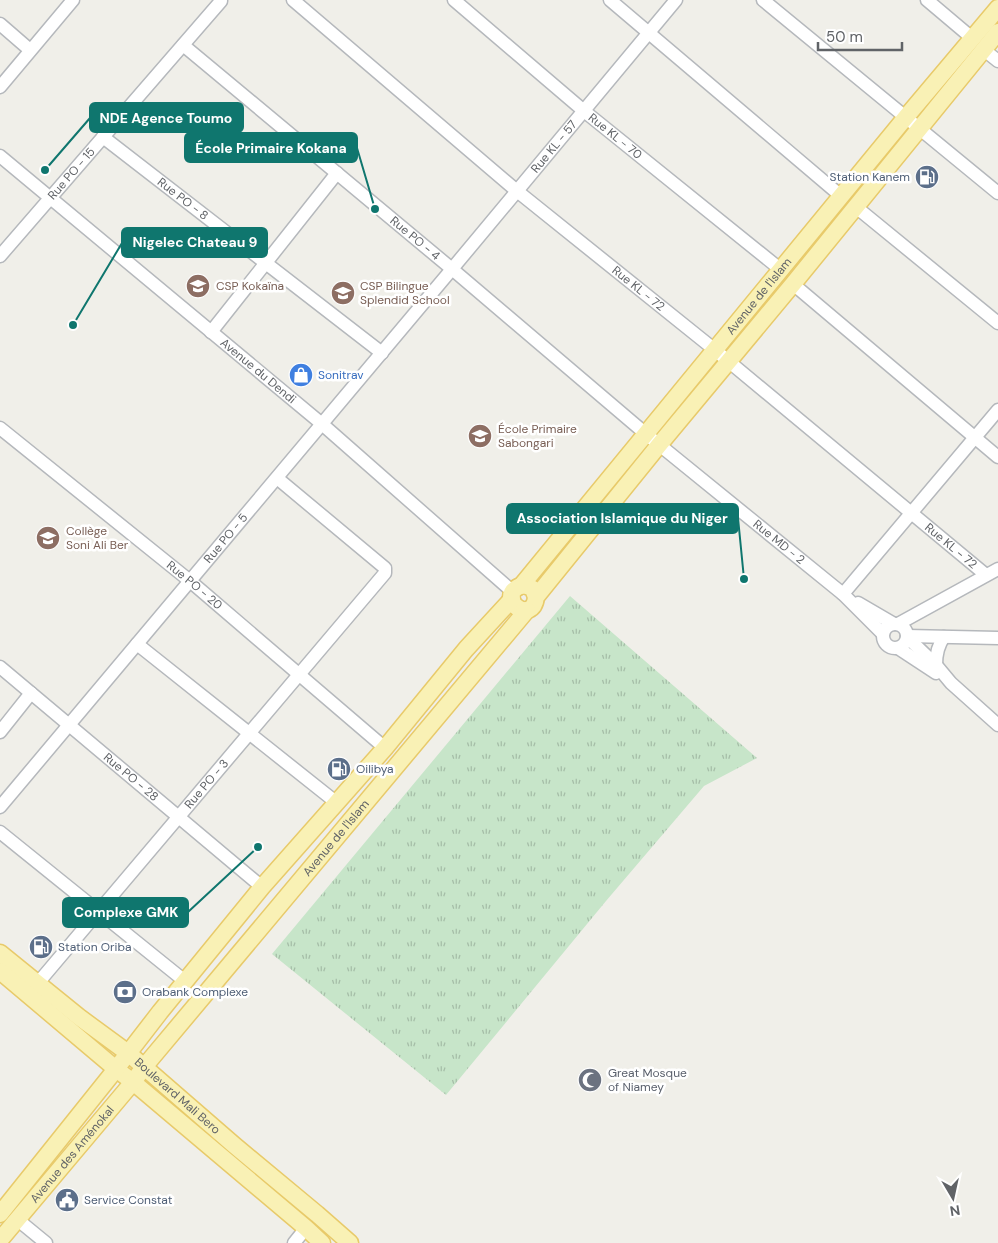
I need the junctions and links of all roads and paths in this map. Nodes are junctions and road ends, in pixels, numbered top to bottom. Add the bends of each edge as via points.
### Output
1 (73, 0) edge
2 (222, 0) edge
3 (293, 0) edge
4 (454, 0) edge
5 (610, 0) edge
6 (676, 0) edge
7 (763, 0) edge
8 (927, 0) edge
9 (998, 8) edge
10 (0, 24) edge
11 (998, 32) edge
12 (648, 33) junction
13 (978, 44) junction
14 (183, 45) junction
15 (30, 50) junction
16 (998, 61) edge
17 (0, 87) edge
18 (584, 111) junction
19 (906, 117) junction
20 (919, 128) junction
21 (103, 137) junction
22 (0, 156) edge
23 (337, 173) junction
24 (517, 191) junction
25 (998, 193) edge
26 (841, 196) junction
27 (50, 198) junction
28 (856, 207) junction
29 (0, 256) edge
30 (266, 263) junction
31 (452, 269) junction
32 (780, 269) junction
33 (793, 284) junction
34 (998, 323) edge
35 (211, 332) junction
36 (715, 350) junction
37 (382, 353) junction
38 (729, 362) junction
39 (998, 410) edge
40 (322, 424) junction
41 (0, 428) edge
42 (646, 434) junction
43 (974, 438) junction
44 (659, 445) junction
45 (998, 457) edge
46 (277, 478) junction
47 (912, 513) junction
48 (998, 569) edge
49 (986, 575) junction
50 (190, 581) junction
51 (515, 592) junction
52 (843, 594) junction
53 (532, 604) junction
54 (902, 630) junction
55 (882, 634) junction
56 (944, 637) junction
57 (998, 638) edge
58 (137, 644) junction
59 (898, 648) junction
60 (936, 665) junction
61 (0, 667) edge
62 (300, 674) junction
63 (951, 683) junction
64 (31, 693) junction
65 (69, 725) junction
66 (998, 725) edge
67 (0, 732) edge
68 (249, 734) junction
69 (385, 748) junction
70 (337, 803) junction
71 (0, 807) edge
72 (179, 817) junction
73 (0, 832) edge
74 (262, 887) junction
75 (98, 911) junction
76 (0, 953) edge
77 (0, 971) edge
78 (186, 982) junction
79 (32, 989) junction
80 (128, 1053) junction
81 (144, 1067) junction
82 (116, 1069) junction
83 (133, 1082) junction
84 (31, 1175) junction
85 (45, 1186) junction
86 (0, 1214) edge
87 (306, 1228) junction
88 (6, 1229) edge
89 (46, 1243) edge
90 (294, 1243) edge
91 (322, 1243) edge
92 (350, 1243) edge

1 - 15 street
2 - 14 street, Rue PO - 15
3 - 24 street, Rue KL - 72
4 - 18 street, Rue KL - 70
5 - 12 street
6 - 12 street, Rue KL - 57
7 - 19 street
8 - 13 street
9 - 13 main road, Avenue de l'Islam
10 - 15 street
11 - 13 main road, Avenue de l'Islam
12 - 18 street, Rue KL - 57
12 - 26 street
13 - 16 street
13 - 19 main road, Avenue de l'Islam
13 - 20 main road, Avenue de l'Islam
14 - 21 street, Rue PO - 15
14 - 23 street, Rue PO - 4
15 - 17 street
18 - 24 street, Rue KL - 57
18 - 32 street, Rue KL - 70
19 - 20 street
19 - 26 main road, Avenue de l'Islam
20 - 25 street
20 - 28 main road, Avenue de l'Islam
21 - 27 street, Rue PO - 15
21 - 30 street, Rue PO - 8
22 - 27 street, Avenue du Dendi
23 - 30 street
23 - 31 street, Rue PO - 4
24 - 31 street, Rue KL - 57
24 - 36 street, Rue KL - 72
26 - 32 main road, Avenue de l'Islam
27 - 29 street, Rue PO - 15
27 - 35 street, Avenue du Dendi
28 - 33 main road, Avenue de l'Islam
28 - 34 street
30 - 35 street
30 - 37 street, Rue PO - 8
31 - 37 street, Rue PO - 5
31 - 42 street, Rue PO - 4
32 - 36 main road, Avenue de l'Islam
33 - 38 main road, Avenue de l'Islam
33 - 43 street
35 - 40 street, Avenue du Dendi
36 - 38 street, Rue KL - 72
36 - 42 main road, Avenue de l'Islam
37 - 40 street, Rue PO - 5
38 - 44 main road, Avenue de l'Islam
38 - 47 street, Rue KL - 72
39 - 43 street
40 - 46 street, Rue PO - 5
40 - 51 street, Avenue du Dendi
41 - 50 street, Rue PO - 20
42 - 44 street, Rue MD - 2
42 - 51 main road, Avenue de l'Islam
43 - 45 street
43 - 47 street
44 - 52 street, Rue MD - 2
44 - 53 main road, Avenue de l'Islam
46 - 50 street, Rue PO - 5
46 - 62 street, Rue PO - 3 via 385,568 386,573
47 - 49 street, Rue KL - 72
47 - 52 street
48 - 49 street
49 - 54 street via 923,611
50 - 58 street, Rue PO - 5
50 - 62 street, Rue PO - 20
51 - 53 main road via 516,607 521,610
51 - 53 main road via 528,586 533,589
51 - 69 main road, Avenue de l'Islam
52 - 54 street, Rue MD - 2
52 - 55 street, Rue MD - 2
53 - 81 main road, Avenue de l'Islam
54 - 55 street via 886,627
54 - 56 street
54 - 59 street via 904,644
54 - 60 street, Rue MD - 2
55 - 59 street via 886,645
56 - 57 street
56 - 60 street
58 - 65 street, Rue PO - 5
58 - 68 street
59 - 63 street, Rue MD - 2
60 - 63 street, Rue MD - 2
61 - 64 street, Rue PO - 28
62 - 68 street, Rue PO - 3
62 - 69 street, Rue PO - 20
63 - 66 street, Rue MD - 2
64 - 65 street, Rue PO - 28
64 - 67 street
65 - 71 street, Rue PO - 5
65 - 72 street, Rue PO - 28
68 - 70 street
68 - 72 street, Rue PO - 3
69 - 70 main road, Avenue de l'Islam
70 - 74 main road, Avenue de l'Islam
72 - 74 street, Rue PO - 28
72 - 75 street, Rue PO - 3
73 - 75 street
74 - 78 main road, Avenue de l'Islam
75 - 78 street
75 - 79 street, Rue PO - 3
76 - 79 main road, Boulevard Mali Bero
77 - 79 main road, Boulevard Mali Bero
78 - 80 main road, Avenue de l'Islam
79 - 80 main road, Boulevard Mali Bero via 79,1017
79 - 82 main road, Boulevard Mali Bero
80 - 81 main road, Boulevard Mali Bero
80 - 82 main road, Avenue des Aménokal
81 - 83 main road, Avenue des Aménokal
81 - 92 main road, Boulevard Mali Bero
82 - 83 main road, Boulevard Mali Bero
82 - 84 main road, Avenue des Aménokal
83 - 85 main road, Avenue des Aménokal
83 - 87 main road, Boulevard Mali Bero
84 - 85 main road
84 - 86 main road, Avenue des Aménokal
85 - 88 main road, Avenue des Aménokal
87 - 90 street
87 - 91 main road, Boulevard Mali Bero
88 - 89 street

